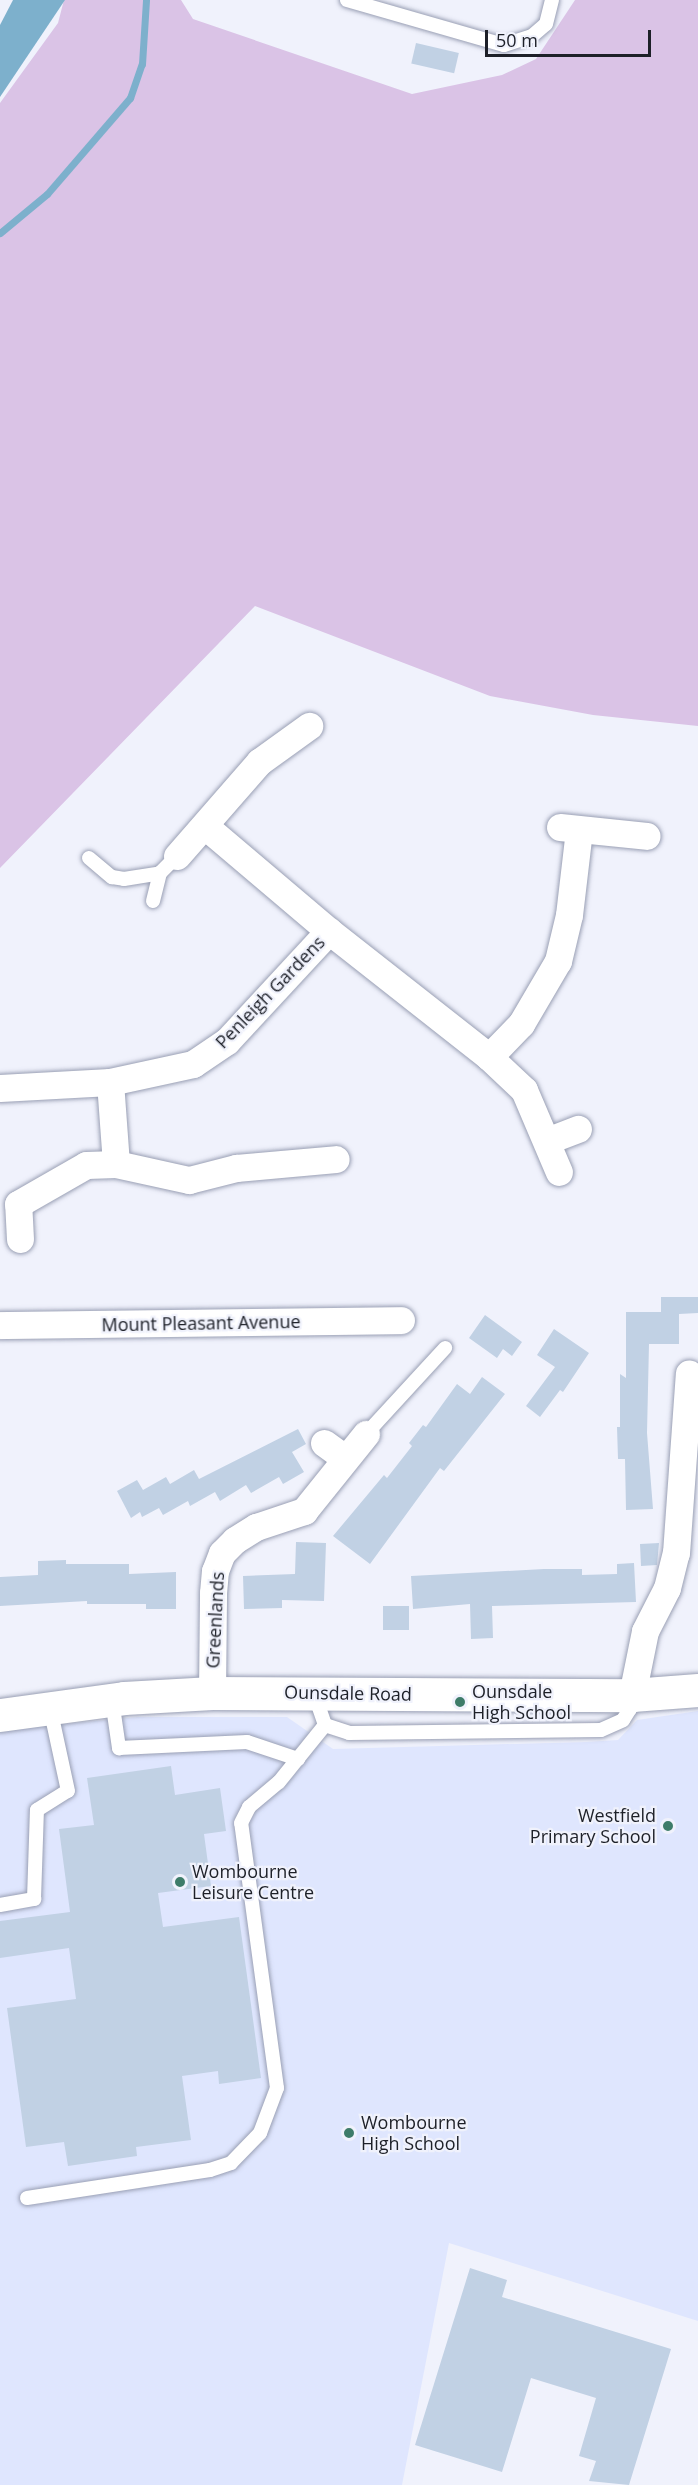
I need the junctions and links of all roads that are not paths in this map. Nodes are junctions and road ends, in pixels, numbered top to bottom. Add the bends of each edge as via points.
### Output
1 (347, 0) edge
2 (552, 0) edge
3 (309, 726) dead end
4 (205, 826) junction
5 (647, 836) dead end
6 (89, 858) dead end
7 (168, 865) junction
8 (153, 901) dead end
9 (329, 931) junction
10 (489, 1057) junction
11 (110, 1082) junction
12 (0, 1088) edge
13 (578, 1129) dead end
14 (549, 1140) junction
15 (336, 1160) dead end
16 (116, 1164) junction
17 (560, 1172) dead end
18 (20, 1239) dead end
19 (401, 1320) dead end
20 (0, 1325) edge
21 (445, 1348) dead end
22 (687, 1367) edge
23 (366, 1434) joint
24 (698, 1690) edge
25 (212, 1692) junction
26 (314, 1692) junction
27 (632, 1695) junction
28 (112, 1700) junction
29 (50, 1708) junction
30 (0, 1715) edge
31 (325, 1725) junction
32 (298, 1759) junction
33 (0, 1905) edge
34 (27, 2198) dead end

1 - 2 lane via 504,45 532,36 546,24
3 - 4 street via 259,762
4 - 7 street
4 - 9 street, Penleigh Gardens
5 - 10 street via 569,828 569,915 558,961 521,1024
6 - 7 lane via 112,877 124,879
7 - 8 lane
9 - 10 street, Penleigh Gardens
9 - 11 street, Penleigh Gardens via 226,1041 193,1064
10 - 14 street, Penleigh Gardens via 524,1090
11 - 12 street, Penleigh Gardens
11 - 16 street
13 - 14 street
14 - 17 street, Penleigh Gardens
15 - 16 street via 236,1168 189,1180
16 - 18 street via 86,1165 18,1204
19 - 20 street, Mount Pleasant Avenue
21 - 23 lane
22 - 27 street via 676,1553 667,1588 645,1631
23 - 25 street, Greenlands via 334,1450 304,1510 256,1527 222,1553 215,1571
24 - 27 street, Ounsdale Road
25 - 26 street, Ounsdale Road
25 - 28 street, Ounsdale Road
26 - 27 street, Ounsdale Road
26 - 31 lane
27 - 31 lane via 623,1720 601,1730 349,1733
28 - 29 street, Ounsdale Road
28 - 32 lane via 119,1748 247,1742
29 - 30 street, Ounsdale Road
29 - 33 lane via 68,1791 37,1810 34,1899
31 - 32 lane
32 - 34 lane via 279,1782 249,1807 241,1823 277,2088 260,2133 231,2163 210,2170

